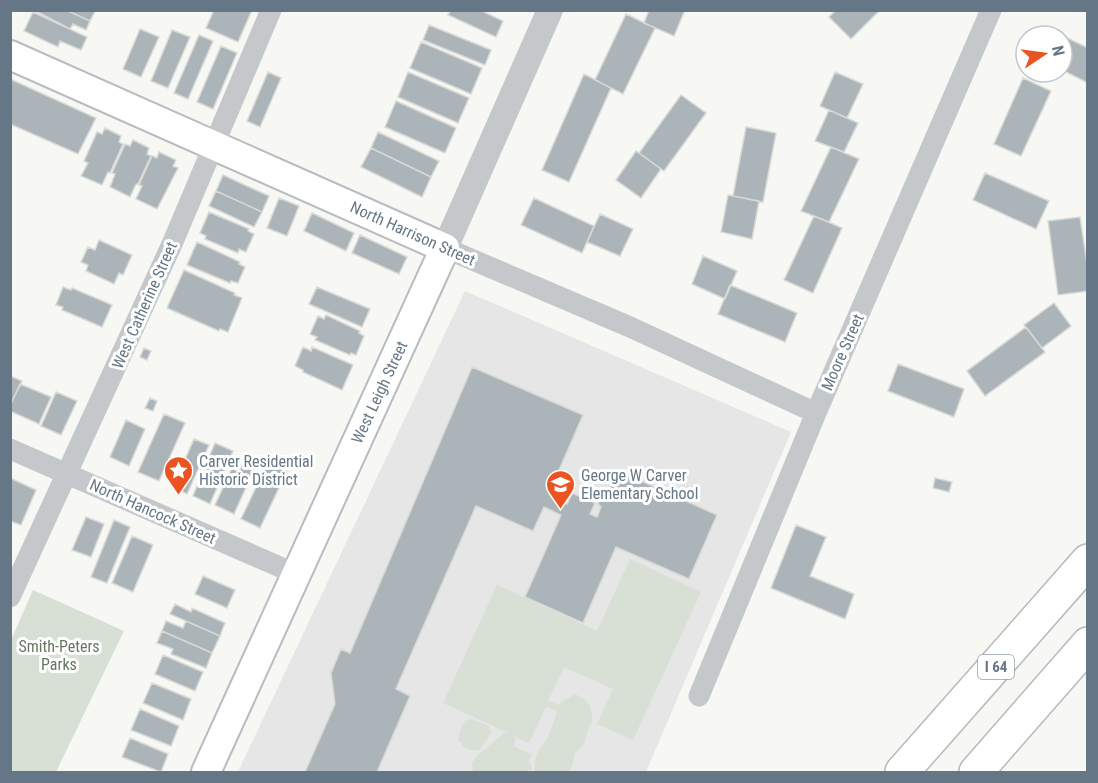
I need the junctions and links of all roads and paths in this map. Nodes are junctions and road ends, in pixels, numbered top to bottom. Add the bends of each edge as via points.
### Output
1 (271, 10) edge
2 (550, 10) edge
3 (991, 10) edge
4 (10, 55) edge
5 (213, 144) junction
6 (445, 248) junction
7 (816, 413) junction
8 (10, 449) edge
9 (66, 473) junction
10 (1088, 561) edge
11 (296, 574) junction
12 (10, 597) edge
13 (1088, 644) edge
14 (699, 696) dead end
15 (206, 772) edge
16 (903, 772) edge
17 (976, 772) edge

1 - 5 street, West Catherine Street
2 - 6 street, West Leigh Street
3 - 7 street, Moore Street
4 - 5 main road, North Harrison Street
5 - 6 main road, North Harrison Street
5 - 9 street, West Catherine Street via 167,255
6 - 7 street, North Harrison Street
6 - 11 main road, West Leigh Street
7 - 14 street, Moore Street
8 - 9 street, North Hancock Street
9 - 11 street, North Hancock Street
9 - 12 street, West Catherine Street
10 - 16 highway, I 64
11 - 15 main road, West Leigh Street
13 - 17 highway

